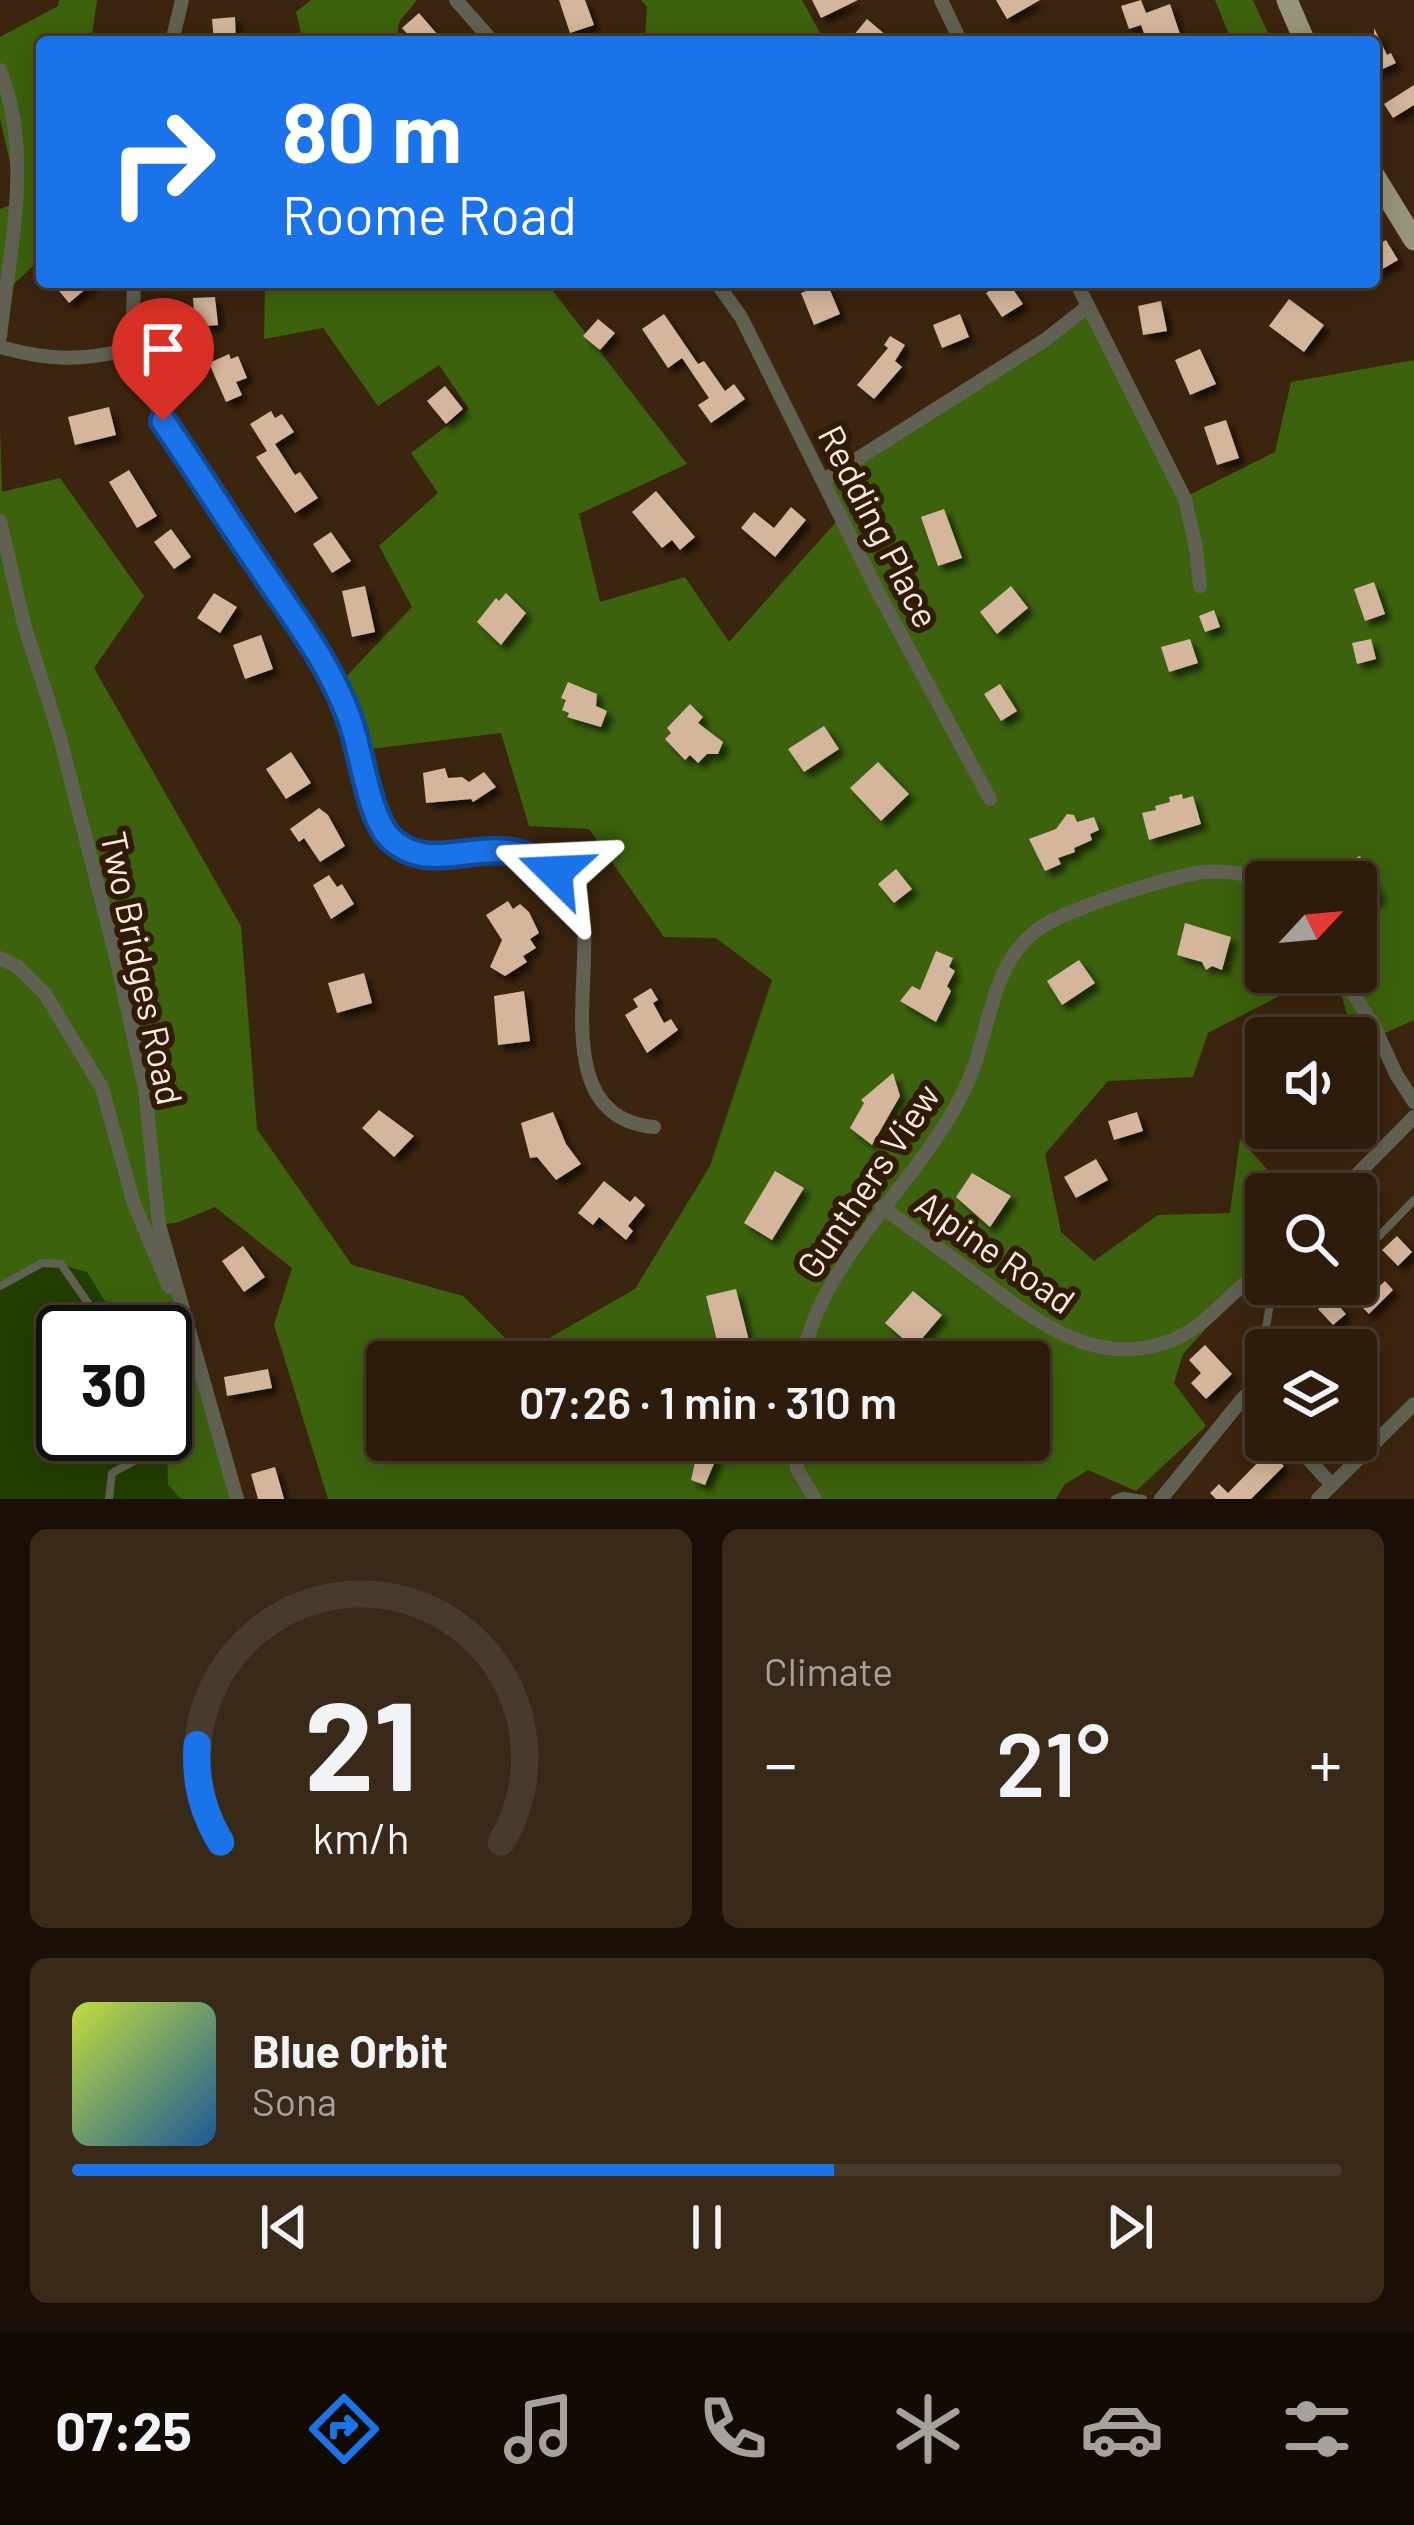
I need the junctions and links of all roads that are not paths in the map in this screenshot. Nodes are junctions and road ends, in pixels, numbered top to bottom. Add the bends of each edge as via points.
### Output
1 (182, 0) edge
2 (456, 0) edge
3 (941, 0) edge
4 (1287, 0) edge
5 (173, 36) edge
6 (488, 36) edge
7 (958, 36) edge
8 (1302, 36) edge
9 (0, 70) edge
10 (1380, 185) edge
11 (1414, 240) edge
12 (134, 288) edge
13 (720, 288) edge
14 (1079, 288) edge
15 (1087, 307) junction
16 (0, 337) edge
17 (0, 347) edge
18 (132, 349) junction
19 (824, 480) junction
20 (0, 521) edge
21 (1200, 586) dead end
22 (990, 799) dead end
23 (1245, 876) edge
24 (0, 958) edge
25 (1353, 993) edge
26 (1414, 1102) edge
27 (1414, 1117) edge
28 (654, 1127) dead end
29 (1359, 1173) edge
30 (1414, 1200) edge
31 (882, 1207) junction
32 (1377, 1238) edge
33 (0, 1286) edge
34 (1245, 1288) edge
35 (89, 1305) edge
36 (178, 1305) edge
37 (179, 1305) edge
38 (1270, 1305) edge
39 (808, 1341) edge
40 (192, 1348) edge
41 (1244, 1397) joint
42 (1414, 1404) edge
43 (134, 1461) edge
44 (796, 1461) edge
45 (1310, 1461) edge
46 (1331, 1484) junction
47 (109, 1499) edge
48 (237, 1499) edge
49 (815, 1499) edge
50 (1115, 1499) edge
51 (1143, 1499) edge
52 (1161, 1499) edge
53 (1318, 1499) edge

1 - 5 street
2 - 6 street
3 - 7 street
4 - 8 main road
9 - 16 street via 18,207
10 - 11 main road
12 - 18 street
13 - 19 street, Redding Place
14 - 15 street
15 - 19 street
15 - 21 street via 1185,499
17 - 18 street via 55,360
18 - 28 street via 163,421 334,682 388,836 430,857 519,853 566,883 584,929 582,1037 590,1076 610,1114
19 - 22 street, Redding Place
20 - 37 street, Two Bridges Road via 116,957
23 - 31 street, Gunthers View via 1198,873 1032,933 1005,969 958,1102
24 - 36 street via 45,994 102,1088 134,1204
25 - 26 street
27 - 29 street
30 - 32 lane
31 - 34 street, Alpine Road via 1036,1321 1099,1347 1171,1340
31 - 39 street, Gunthers View via 852,1247
33 - 35 lane via 42,1263 61,1264
38 - 41 lane
40 - 48 street, Two Bridges Road
41 - 52 street
42 - 46 street
43 - 47 lane via 112,1473
44 - 49 street
45 - 46 street
46 - 53 street
50 - 51 lane

